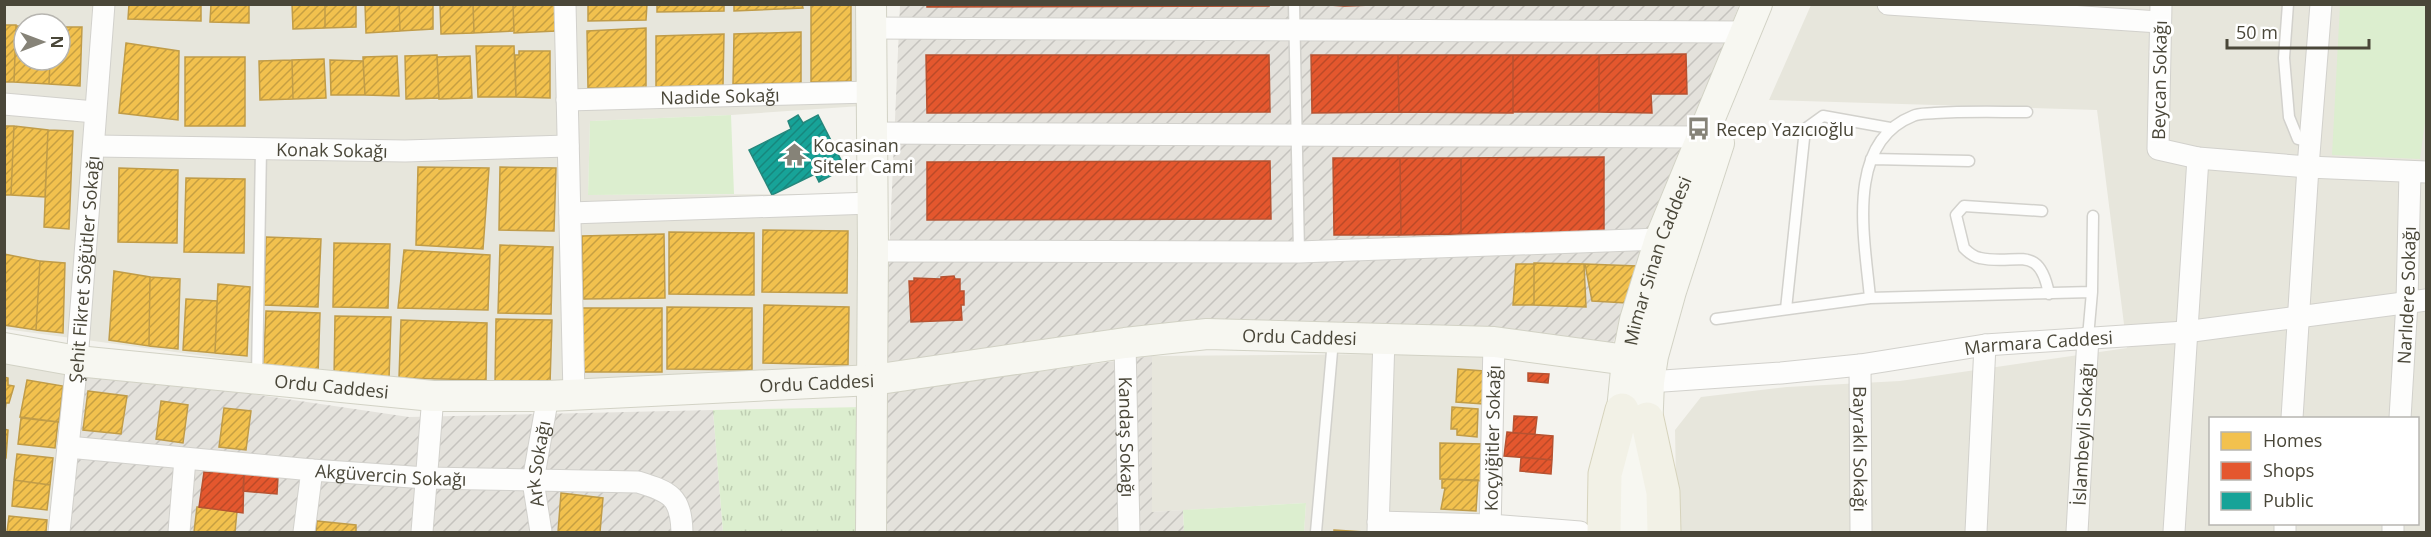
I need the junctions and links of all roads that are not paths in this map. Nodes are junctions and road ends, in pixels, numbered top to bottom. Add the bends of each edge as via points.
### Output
1 (104, 4) edge
2 (565, 4) edge
3 (1294, 4) edge
4 (1757, 4) edge
5 (1776, 4) edge
6 (1888, 4) edge
7 (2288, 4) edge
8 (2321, 4) edge
9 (2042, 9) edge
10 (2160, 13) edge
11 (871, 16) edge
12 (1748, 18) edge
13 (1294, 30) junction
14 (871, 92) junction
15 (567, 100) junction
16 (4, 104) edge
17 (94, 112) junction
18 (2027, 112) dead end
19 (1890, 128) junction
20 (872, 133) junction
21 (1296, 135) junction
22 (1702, 137) junction
23 (2310, 142) junction
24 (94, 146) junction
25 (568, 146) junction
26 (261, 149) junction
27 (2198, 158) junction
28 (1871, 159) junction
29 (1969, 161) dead end
30 (2308, 167) junction
31 (2418, 172) edge
32 (872, 203) junction
33 (2042, 211) dead end
34 (570, 213) junction
35 (2093, 216) dead end
36 (1660, 239) junction
37 (873, 251) junction
38 (1299, 252) junction
39 (2092, 292) junction
40 (2049, 294) junction
41 (1870, 298) junction
42 (2417, 301) edge
43 (1786, 309) junction
44 (2298, 318) junction
45 (1716, 319) dead end
46 (2186, 332) junction
47 (1333, 337) junction
48 (2088, 337) junction
49 (1384, 338) junction
50 (1494, 342) junction
51 (1125, 344) junction
52 (1985, 345) junction
53 (4, 348) edge
54 (1627, 360) junction
55 (76, 361) junction
56 (1860, 365) junction
57 (257, 378) junction
58 (873, 380) junction
59 (1649, 382) junction
60 (561, 395) junction
61 (433, 396) junction
62 (1634, 414) junction
63 (2292, 417) edge
64 (2400, 417) edge
65 (68, 447) junction
66 (185, 459) junction
67 (312, 470) junction
68 (426, 478) junction
69 (533, 481) junction
70 (1378, 527) edge
71 (1490, 529) edge
72 (59, 532) edge
73 (179, 532) edge
74 (304, 532) edge
75 (422, 532) edge
76 (541, 532) edge
77 (682, 532) edge
78 (871, 532) edge
79 (1128, 532) edge
80 (1316, 532) edge
81 (1580, 532) edge
82 (1604, 532) edge
83 (1622, 532) edge
84 (1643, 532) edge
85 (1664, 532) edge
86 (1861, 532) edge
87 (1976, 532) edge
88 (2077, 532) edge
89 (2174, 532) edge

1 - 17 street, Şehit Fikret Söğütler Sokağı
2 - 15 street, Ark Sokağı
3 - 13 lane
4 - 12 street, Mimar Sinan Caddesi
5 - 59 street, Mimar Sinan Caddesi via 1724,127 1671,291
6 - 9 street
7 - 23 lane via 2284,58 2289,117 2298,139
8 - 23 street
9 - 10 street
10 - 27 street, Beycan Sokağı via 2158,149
11 - 13 street
11 - 14 street
12 - 13 street
12 - 22 street, Mimar Sinan Caddesi
13 - 21 lane
14 - 15 street, Nadide Sokağı
14 - 20 street
15 - 25 street, Ark Sokağı
16 - 17 street
17 - 24 street, Şehit Fikret Söğütler Sokağı
18 - 19 lane via 1914,115
19 - 28 lane
19 - 43 lane via 1823,116 1805,129
20 - 21 street
20 - 32 street
21 - 22 street
21 - 38 lane
22 - 36 street, Mimar Sinan Caddesi
23 - 30 street
24 - 26 street, Konak Sokağı
24 - 55 street, Şehit Fikret Söğütler Sokağı
25 - 26 street, Konak Sokağı via 405,151
25 - 34 street, Ark Sokağı
26 - 57 lane
27 - 30 street
27 - 46 street
28 - 29 lane
28 - 41 lane via 1864,182 1862,217
30 - 31 street
30 - 44 street
31 - 42 street, Narlıdere Sokağı
32 - 34 street
32 - 37 street
33 - 40 lane via 1964,206 1956,215 1964,248 1977,258 2035,262 2045,273
34 - 60 street, Ark Sokağı
35 - 39 lane
36 - 38 street
36 - 54 street, Mimar Sinan Caddesi
37 - 38 street
37 - 58 street
39 - 40 lane
39 - 48 lane
40 - 41 lane
41 - 43 lane
42 - 44 street, Marmara Caddesi
42 - 64 street, Narlıdere Sokağı
43 - 45 lane
44 - 46 street, Marmara Caddesi
44 - 63 street
46 - 48 street, Marmara Caddesi
46 - 89 street
47 - 49 street, Ordu Caddesi
47 - 51 street, Ordu Caddesi via 1207,334
47 - 80 lane
48 - 52 street, Marmara Caddesi
48 - 88 street, İslambeyli Sokağı
49 - 50 street, Ordu Caddesi
49 - 70 street
50 - 54 street, Ordu Caddesi
50 - 71 street, Koçyiğitler Sokağı
51 - 58 street, Ordu Caddesi
51 - 79 street, Kandaş Sokağı
52 - 56 street, Marmara Caddesi
52 - 87 street
53 - 55 street, Ordu Caddesi
54 - 62 street, Mimar Sinan Caddesi
55 - 57 street, Ordu Caddesi
55 - 65 street, Şehit Fikret Söğütler Sokağı
56 - 59 street, Marmara Caddesi
56 - 86 street, Bayraklı Sokağı
57 - 61 street, Ordu Caddesi
58 - 60 street, Ordu Caddesi
58 - 78 street
59 - 62 street, Mimar Sinan Caddesi
60 - 61 street, Ordu Caddesi
60 - 69 street, Ark Sokağı
61 - 68 street
62 - 82 main road via 1605,474
62 - 83 street, Mimar Sinan Caddesi
62 - 84 street, Mimar Sinan Caddesi
62 - 85 main road via 1663,492
65 - 66 street, Akgüvercin Sokağı
65 - 72 street, Şehit Fikret Söğütler Sokağı
66 - 67 street, Akgüvercin Sokağı
66 - 73 street
67 - 68 street, Akgüvercin Sokağı
67 - 74 street
68 - 69 street, Akgüvercin Sokağı
68 - 75 street
69 - 76 street, Ark Sokağı
69 - 77 street, Akgüvercin Sokağı via 638,482 666,491 681,513
70 - 71 street
71 - 81 street

